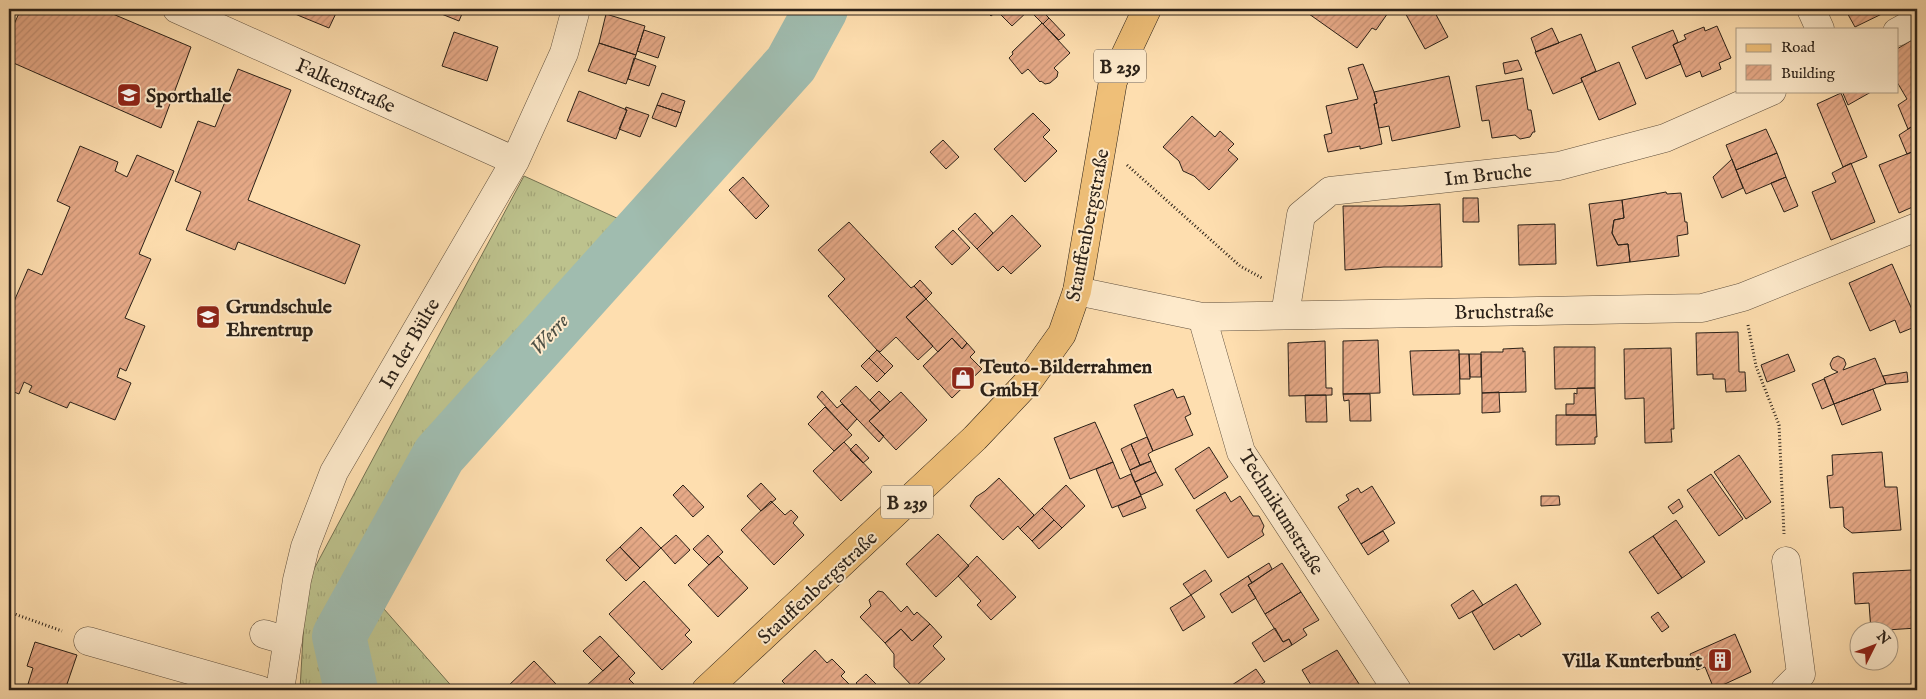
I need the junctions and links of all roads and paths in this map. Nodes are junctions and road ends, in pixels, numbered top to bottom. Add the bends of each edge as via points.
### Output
1 (177, 9) edge
2 (576, 9) edge
3 (1147, 9) edge
4 (1811, 9) edge
5 (1917, 21) edge
6 (1820, 28) edge
7 (1898, 31) edge
8 (1770, 92) edge
9 (515, 161) junction
10 (1124, 162) dead end
11 (1917, 227) edge
12 (1077, 291) junction
13 (1743, 297) junction
14 (1287, 303) junction
15 (1202, 317) junction
16 (1786, 561) joint
17 (9, 612) edge
18 (88, 641) joint
19 (719, 686) edge
20 (260, 690) edge
21 (280, 690) edge
22 (1398, 690) edge
23 (1785, 690) edge

1 - 9 street, Falkenstraße
2 - 9 street, In der Bülte via 564,53
3 - 12 main road, Stauffenbergstraße / B 239 via 1113,80
4 - 6 street
5 - 7 street
8 - 14 street, Im Bruche via 1665,138 1560,166 1330,191 1301,215
9 - 21 street, In der Bülte via 334,472 305,547 276,638
10 - 14 path via 1240,266
11 - 13 street, Bruchstraße
12 - 15 street, Bruchstraße
12 - 19 main road, Stauffenbergstraße / B 239 via 1062,334 1027,383 975,438
13 - 14 street, Bruchstraße via 1702,308
13 - 16 path via 1756,366 1778,426
14 - 15 street, Bruchstraße
15 - 22 street, Technikumstraße via 1241,452
16 - 23 street via 1801,674
17 - 18 path
18 - 20 street

